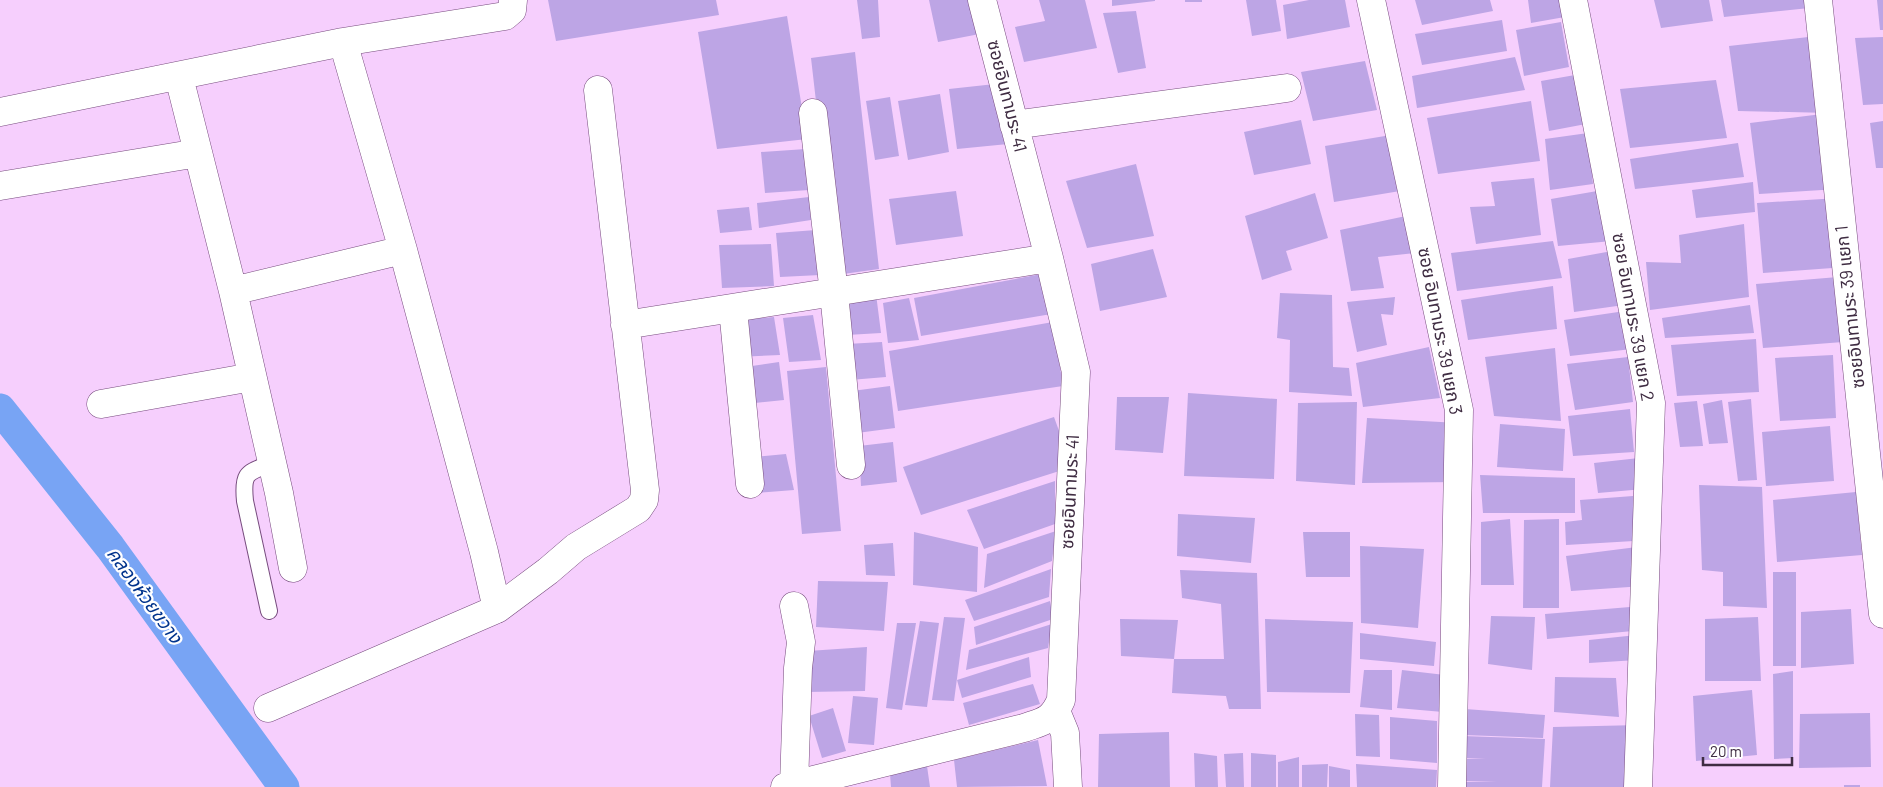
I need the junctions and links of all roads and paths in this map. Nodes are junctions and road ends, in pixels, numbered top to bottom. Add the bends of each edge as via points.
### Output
1 (982, 0) edge
2 (1371, 0) edge
3 (1573, 0) edge
4 (1818, 0) edge
5 (512, 5) edge
6 (343, 42) junction
7 (179, 76) junction
8 (1287, 88) dead end
9 (598, 90) dead end
10 (0, 112) edge
11 (814, 113) dead end
12 (1014, 125) junction
13 (198, 153) junction
14 (0, 186) edge
15 (403, 250) junction
16 (1049, 258) junction
17 (233, 291) junction
18 (834, 293) junction
19 (733, 308) junction
20 (625, 325) junction
21 (252, 377) junction
22 (101, 404) dead end
23 (272, 463) junction
24 (852, 465) dead end
25 (750, 484) dead end
26 (293, 568) dead end
27 (794, 606) dead end
28 (496, 609) junction
29 (269, 611) dead end
30 (1883, 614) edge
31 (268, 708) dead end
32 (1056, 712) junction
33 (789, 786) edge
34 (1068, 787) edge
35 (1452, 787) edge
36 (1638, 787) edge

1 - 12 street, ซอยอินทามระ 41
2 - 35 street, ซอย อินทามระ 39 แยก 3 via 1459,410
3 - 36 street, ซอย อินทามระ 39 แยก 2 via 1651,403
4 - 30 street, ซอยอินทามระ 39 แยก 1
5 - 6 street via 505,16
6 - 7 street
6 - 15 street
7 - 10 street
7 - 13 street
8 - 12 street
9 - 20 street
11 - 18 street
12 - 16 street, ซอยอินทามระ 41
13 - 14 street
13 - 17 street
15 - 17 street
15 - 28 street via 484,552
16 - 18 street
16 - 32 street, ซอยอินทามระ 41 via 1076,372 1061,700
17 - 21 street
18 - 19 street
18 - 24 street
19 - 20 street
19 - 25 street
20 - 28 street via 644,500 638,509 576,548
21 - 22 street
21 - 23 street
23 - 26 street
23 - 29 lane via 250,472 244,484
27 - 33 street via 801,642
28 - 31 street
32 - 33 street via 1048,719 1024,728
32 - 34 street via 1065,733

